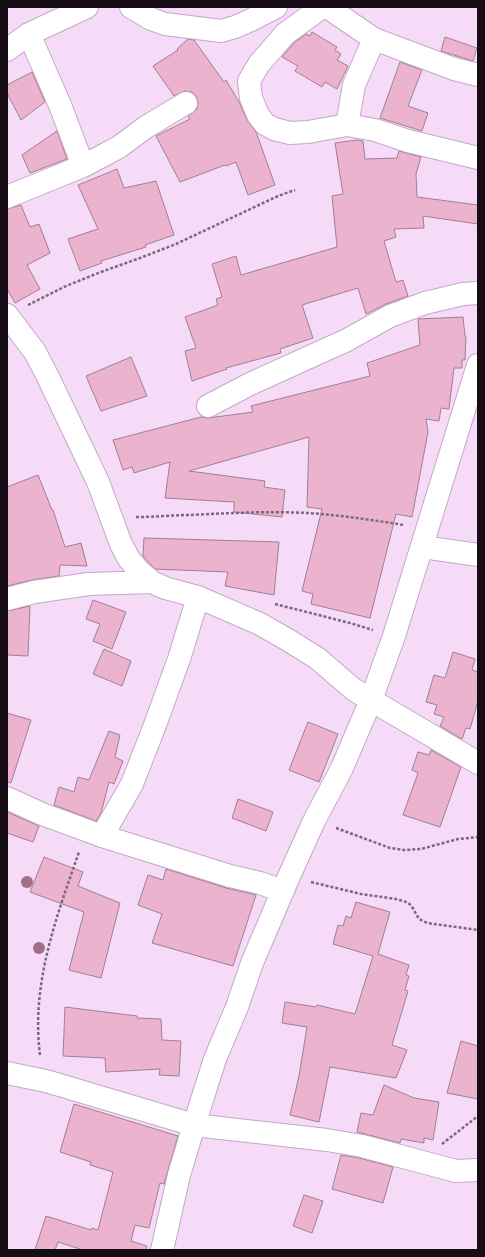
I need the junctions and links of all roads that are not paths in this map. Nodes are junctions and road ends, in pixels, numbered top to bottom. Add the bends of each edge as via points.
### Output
1 (87, 7) edge
2 (131, 7) edge
3 (276, 7) edge
4 (322, 7) edge
5 (327, 7) edge
6 (29, 34) junction
7 (374, 39) junction
8 (7, 50) edge
9 (478, 75) edge
10 (186, 103) dead end
11 (347, 126) junction
12 (478, 158) edge
13 (83, 166) junction
14 (7, 197) edge
15 (478, 293) edge
16 (14, 312) edge
17 (478, 365) edge
18 (208, 406) dead end
19 (425, 538) junction
20 (478, 555) edge
21 (152, 582) junction
22 (198, 597) junction
23 (7, 600) edge
24 (371, 700) junction
25 (478, 763) edge
26 (7, 798) edge
27 (94, 833) junction
28 (287, 882) junction
29 (7, 1073) edge
30 (194, 1124) junction
31 (478, 1170) edge
32 (162, 1250) edge

1 - 6 street
2 - 3 street via 165,24 220,31
4 - 11 street via 285,34 259,64 250,81 251,98 258,116 274,129 290,133
5 - 7 street
6 - 8 street
6 - 13 street
7 - 9 street via 454,69
7 - 11 street via 354,85
10 - 13 street via 119,147
11 - 12 street via 375,130
13 - 14 street
15 - 18 street via 425,303 390,316 347,340
16 - 21 street via 98,482 129,559 139,572
17 - 19 street
19 - 20 street
19 - 24 street
21 - 22 street
21 - 23 street via 88,584 34,592
22 - 24 street via 260,624 288,640 317,658 353,689
22 - 27 street via 177,665 132,784
24 - 25 street
24 - 28 street via 342,768
26 - 27 street
27 - 28 street via 230,876
28 - 30 street via 215,1059
29 - 30 street via 46,1081
30 - 31 street via 327,1140 362,1146 456,1171
30 - 32 street

